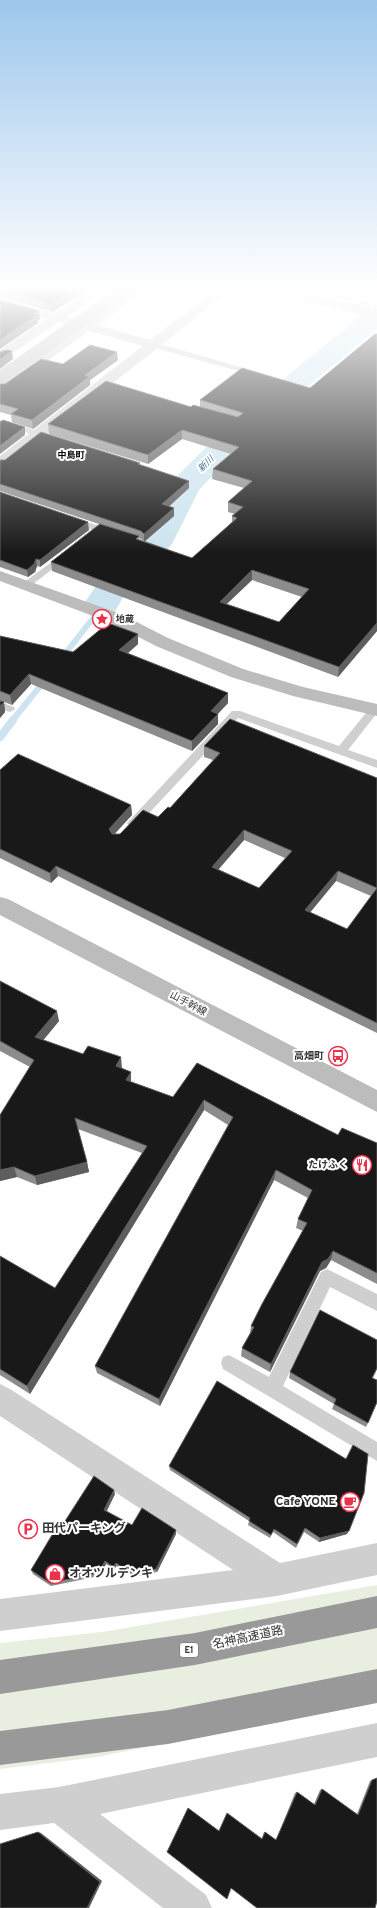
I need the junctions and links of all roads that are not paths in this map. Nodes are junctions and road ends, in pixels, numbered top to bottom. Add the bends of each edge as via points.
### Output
1 (18, 375) edge
2 (119, 375) edge
3 (262, 375) edge
4 (265, 376) edge
5 (0, 388) edge
6 (0, 422) edge
7 (37, 434) junction
8 (59, 441) edge
9 (0, 463) edge
10 (60, 516) edge
11 (118, 536) edge
12 (74, 548) edge
13 (0, 576) edge
14 (26, 585) junction
15 (376, 710) edge
16 (341, 751) junction
17 (377, 764) edge
18 (122, 833) edge
19 (0, 905) edge
20 (377, 1102) edge
21 (377, 1303) edge
22 (229, 1363) dead end
23 (272, 1389) junction
24 (0, 1399) edge
25 (377, 1452) edge
26 (377, 1559) edge
27 (277, 1580) junction
28 (377, 1612) edge
29 (0, 1615) edge
30 (0, 1677) edge
31 (377, 1686) edge
32 (377, 1740) edge
33 (0, 1748) edge
34 (59, 1805) junction
35 (0, 1812) edge
36 (193, 1908) edge

1 - 5 street
2 - 7 street
3 - 4 lane
6 - 7 lane
7 - 8 lane
7 - 9 street
10 - 11 lane via 95,531
12 - 14 lane
13 - 14 street
14 - 15 street via 115,618 162,642 237,673 299,692
15 - 16 lane
16 - 17 lane
16 - 18 lane via 236,713
19 - 20 street, 山手幹線
21 - 23 lane via 327,1277
22 - 23 lane
23 - 25 lane
24 - 27 street
26 - 27 street
27 - 29 street
28 - 30 highway, 名神高速道路 / E1 via 195,1649
31 - 33 highway via 168,1727
32 - 34 street
34 - 35 street
34 - 36 street

